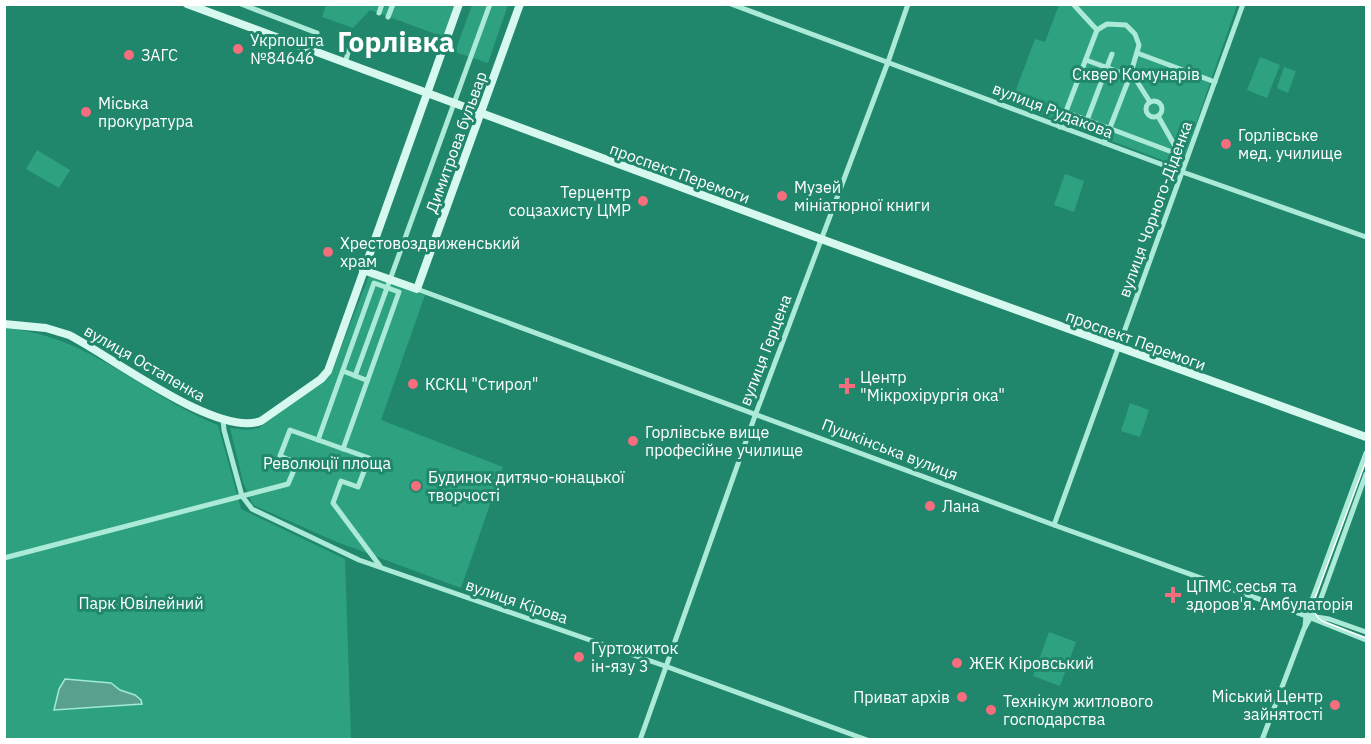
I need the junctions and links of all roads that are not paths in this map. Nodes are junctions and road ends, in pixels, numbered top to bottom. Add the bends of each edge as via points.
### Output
1 (187, 4) edge
2 (241, 4) edge
3 (382, 4) edge
4 (393, 4) edge
5 (459, 4) edge
6 (490, 4) edge
7 (520, 4) edge
8 (730, 4) edge
9 (908, 4) edge
10 (1073, 4) edge
11 (1243, 4) edge
12 (379, 13) dead end
13 (388, 17) dead end
14 (1097, 30) junction
15 (316, 33) dead end
16 (350, 46) dead end
17 (1137, 53) junction
18 (1112, 54) dead end
19 (1086, 60) junction
20 (888, 62) junction
21 (345, 63) junction
22 (1107, 68) junction
23 (1130, 74) junction
24 (1215, 82) junction
25 (427, 93) junction
26 (1150, 102) junction
27 (453, 103) junction
28 (1066, 112) junction
29 (481, 113) junction
30 (1158, 116) junction
31 (1087, 120) junction
32 (1060, 127) junction
33 (1110, 128) junction
34 (1104, 143) junction
35 (1183, 172) junction
36 (1366, 237) edge
37 (821, 239) junction
38 (363, 270) junction
39 (389, 283) junction
40 (417, 289) junction
41 (4, 324) edge
42 (1118, 348) junction
43 (342, 371) junction
44 (355, 376) junction
45 (366, 380) junction
46 (756, 413) junction
47 (223, 420) junction
48 (1365, 437) edge
49 (318, 440) junction
50 (343, 449) junction
51 (1366, 453) edge
52 (1365, 464) edge
53 (1366, 474) edge
54 (242, 496) junction
55 (1054, 525) junction
56 (4, 558) edge
57 (381, 567) junction
58 (1320, 601) junction
59 (1310, 617) junction
60 (1329, 619) junction
61 (1366, 632) edge
62 (1366, 640) edge
63 (665, 666) junction
64 (640, 740) edge
65 (867, 740) edge
66 (1263, 740) edge

1 - 21 main road, проспект Перемоги
2 - 15 street
3 - 12 street
4 - 13 street
5 - 25 main road
6 - 27 street
7 - 29 main road, Димитрова бульвар
8 - 20 street, вулиця Рудакова
9 - 20 street, вулиця Герцена
10 - 14 street
11 - 24 street, вулиця Чорного-Діденка
14 - 17 street via 1107,24 1126,25 1135,34
14 - 19 street
16 - 21 street
17 - 23 street
17 - 24 street
18 - 22 street
19 - 22 street
19 - 28 street
20 - 32 street, вулиця Рудакова
20 - 37 street, вулиця Герцена
21 - 25 main road, проспект Перемоги
22 - 23 street
22 - 31 street
23 - 26 street
23 - 33 street
24 - 35 street, вулиця Чорного-Діденка
25 - 27 main road, проспект Перемоги
25 - 38 main road
26 - 30 street via 1149,114
26 - 30 street via 1161,105
27 - 29 main road, проспект Перемоги
27 - 39 street
28 - 31 street
28 - 32 street
29 - 37 main road, проспект Перемоги
29 - 40 main road, Димитрова бульвар
30 - 33 street via 1180,154
31 - 33 street
32 - 34 street, вулиця Рудакова
33 - 34 street
34 - 35 street, вулиця Рудакова
35 - 36 street, вулиця Рудакова
35 - 42 street, вулиця Чорного-Діденка
37 - 42 main road, проспект Перемоги
37 - 46 street, вулиця Герцена
38 - 39 main road, Пушкінська вулиця
38 - 47 main road, вулиця Остапенка via 325,377 261,421 248,424
39 - 40 main road, Пушкінська вулиця
39 - 43 street via 374,283
39 - 44 street
39 - 45 street via 399,292
40 - 46 street, Пушкінська вулиця
41 - 47 main road, вулиця Остапенка via 46,328 69,335 183,403
42 - 48 main road, проспект Перемоги
42 - 55 street, вулиця Чорного-Діденка
43 - 44 street
43 - 49 street
44 - 45 street
45 - 50 street
46 - 55 street, Пушкінська вулиця
46 - 63 street, вулиця Герцена
47 - 54 street
49 - 50 street
49 - 54 street via 290,430 280,456 297,463 288,484
50 - 57 street via 369,458 358,487 341,481 333,503
51 - 52 street
52 - 59 street
53 - 58 street
54 - 56 street
54 - 57 street, вулиця Кірова via 252,509
55 - 59 street, Пушкінська вулиця
57 - 63 street, вулиця Кірова
58 - 59 street
58 - 60 street
59 - 60 street, Пушкінська вулиця
59 - 62 street, Пушкінська вулиця
59 - 66 street
60 - 61 street, Пушкінська вулиця
63 - 64 street, вулиця Герцена
63 - 65 street, вулиця Кірова

